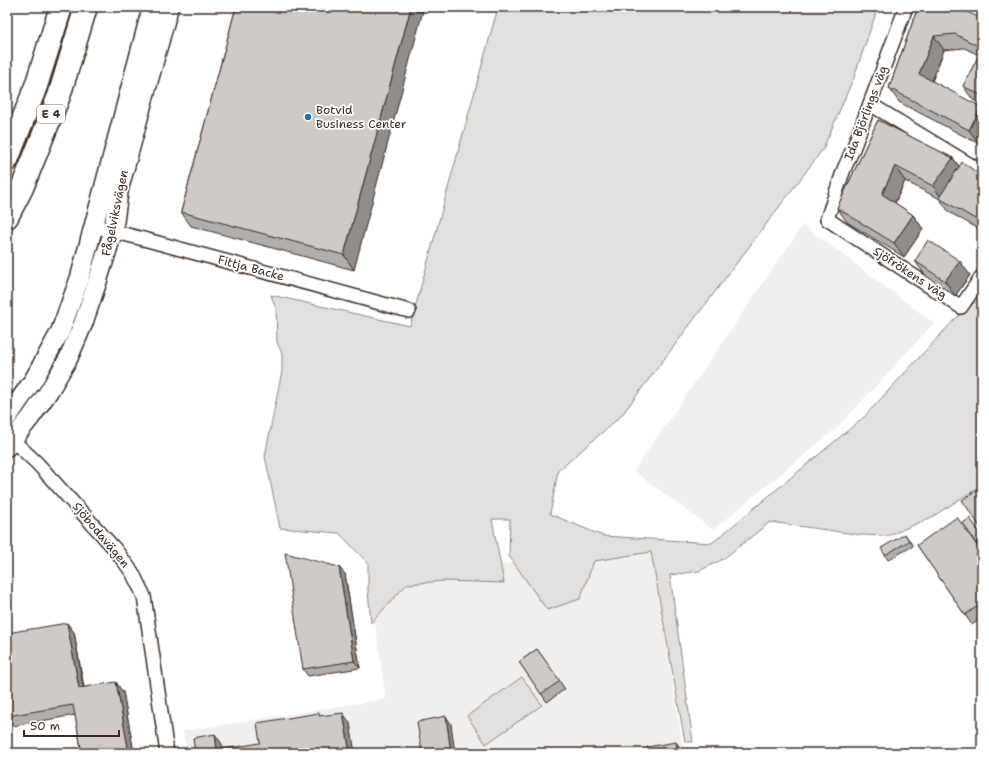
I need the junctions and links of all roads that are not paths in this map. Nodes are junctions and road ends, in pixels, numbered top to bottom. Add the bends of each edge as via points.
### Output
1 (49, 7) edge
2 (61, 7) edge
3 (86, 7) edge
4 (152, 7) edge
5 (169, 7) edge
6 (906, 7) edge
7 (36, 86) junction
8 (870, 104) junction
9 (7, 160) edge
10 (982, 172) edge
11 (7, 217) edge
12 (827, 219) joint
13 (93, 226) junction
14 (113, 232) junction
15 (982, 276) edge
16 (409, 310) dead end
17 (7, 418) edge
18 (9, 441) edge
19 (167, 753) edge

1 - 7 highway
2 - 7 highway, E 4
3 - 11 highway, E 4 via 59,96 22,188
4 - 13 main road, Fågelviksvägen
5 - 14 main road, Fågelviksvägen via 119,189
6 - 8 street, Ida Björlings väg
7 - 9 highway, E 4
8 - 10 street
8 - 12 street, Ida Björlings väg
12 - 15 street, Sjöfrökens väg via 961,307
13 - 14 street, Fittja Backe
13 - 17 main road, Fågelviksvägen via 80,277 60,332 34,379
14 - 16 street, Fittja Backe
14 - 18 main road, Fågelviksvägen via 83,324 68,359 32,417
18 - 19 street, Sjöbodavägen via 37,463 114,548 132,572 144,596

